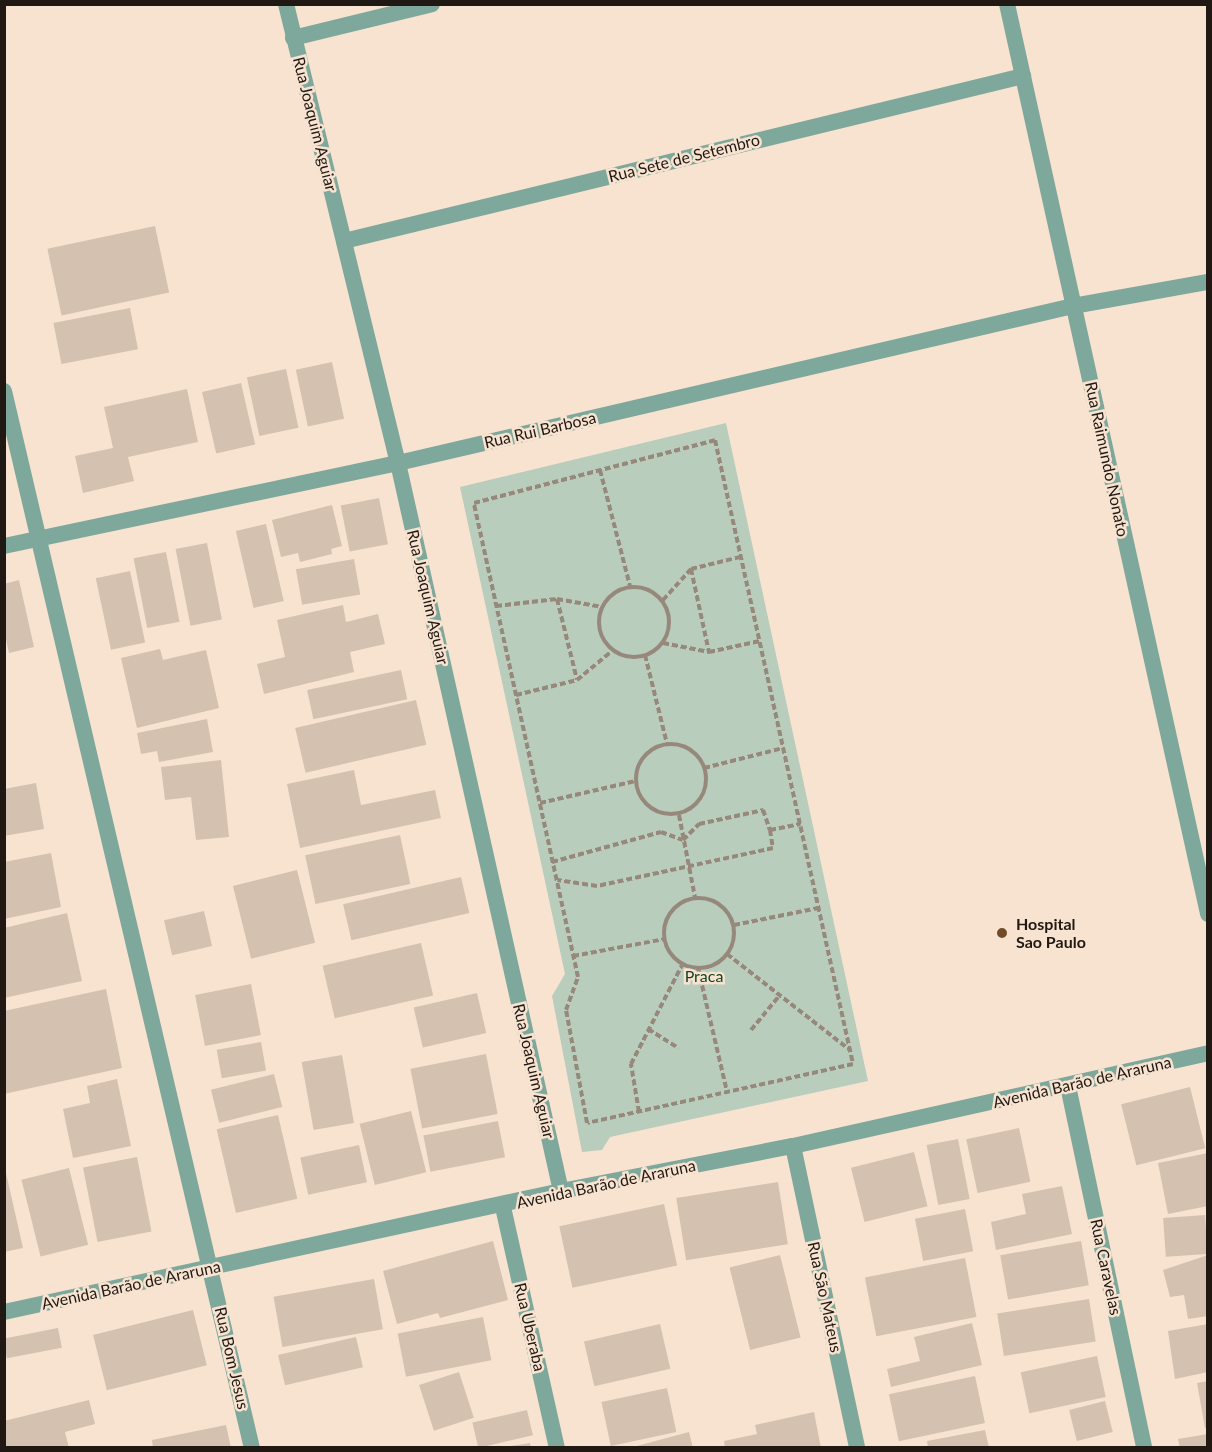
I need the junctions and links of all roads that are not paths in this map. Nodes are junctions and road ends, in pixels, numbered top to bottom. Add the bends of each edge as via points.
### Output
1 (286, 4) edge
2 (432, 4) edge
3 (1007, 4) edge
4 (293, 38) junction
5 (1023, 76) junction
6 (344, 241) junction
7 (1208, 282) edge
8 (1073, 306) junction
9 (4, 392) edge
10 (398, 463) junction
11 (37, 538) junction
12 (4, 546) edge
13 (1208, 914) edge
14 (1208, 1053) edge
15 (1068, 1086) junction
16 (794, 1146) junction
17 (561, 1191) junction
18 (502, 1207) junction
19 (212, 1269) junction
20 (4, 1312) edge
21 (252, 1448) edge
22 (557, 1448) edge
23 (857, 1448) edge
24 (1144, 1448) edge

1 - 4 street, Rua Joaquim Aguiar
2 - 4 street
3 - 5 street, Rua Raimundo Nonato
4 - 6 street, Rua Joaquim Aguiar
5 - 6 street, Rua Sete de Setembro
5 - 8 street, Rua Raimundo Nonato
6 - 10 street, Rua Joaquim Aguiar
7 - 8 street, Rua Rui Barbosa
8 - 10 street, Rua Rui Barbosa
8 - 13 street, Rua Raimundo Nonato
9 - 11 street
10 - 11 street, Rua Rui Barbosa
10 - 17 street, Rua Joaquim Aguiar
11 - 12 street, Rua Rui Barbosa
11 - 19 street
14 - 15 street, Avenida Barão de Araruna
15 - 16 street, Avenida Barão de Araruna
15 - 24 street, Rua Caravelas
16 - 17 street, Avenida Barão de Araruna
16 - 23 street, Rua São Mateus
17 - 18 street, Avenida Barão de Araruna
18 - 19 street, Avenida Barão de Araruna
18 - 22 street, Rua Uberaba
19 - 20 street, Avenida Barão de Araruna
19 - 21 street, Rua Bom Jesus

